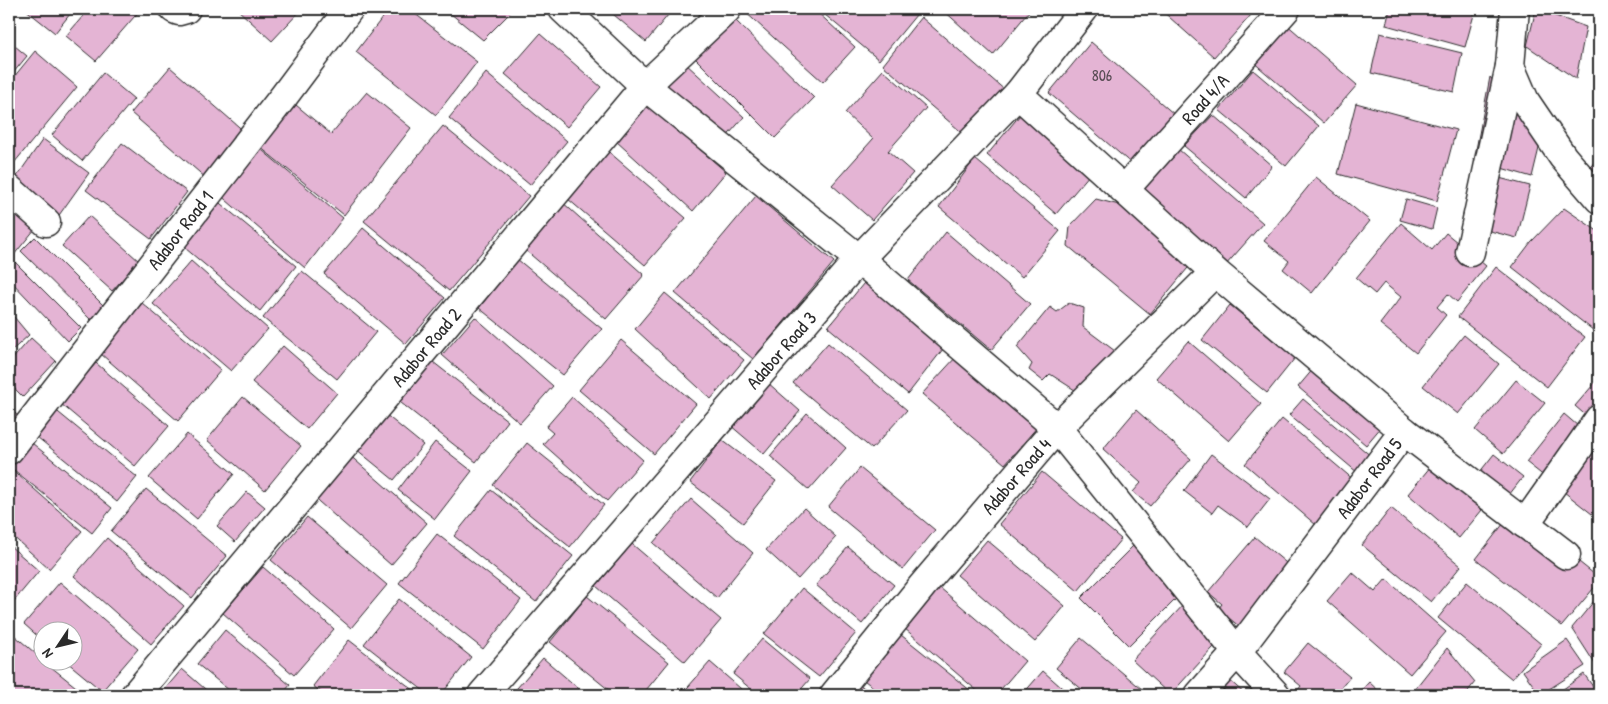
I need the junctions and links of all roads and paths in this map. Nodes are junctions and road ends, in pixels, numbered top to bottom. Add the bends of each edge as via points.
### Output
1 (174, 9) edge
2 (186, 9) edge
3 (349, 9) edge
4 (563, 9) edge
5 (727, 9) edge
6 (1084, 9) edge
7 (1286, 9) edge
8 (1516, 9) edge
9 (1510, 66) junction
10 (645, 86) junction
11 (1018, 94) junction
12 (9, 189) edge
13 (1124, 190) junction
14 (1599, 199) edge
15 (46, 222) dead end
16 (1470, 252) dead end
17 (859, 259) junction
18 (1215, 272) junction
19 (1599, 419) edge
20 (1057, 428) junction
21 (1404, 431) junction
22 (9, 450) edge
23 (1525, 524) junction
24 (1566, 555) dead end
25 (1237, 652) junction
26 (135, 695) edge
27 (482, 695) edge
28 (834, 695) edge
29 (1199, 695) edge
30 (1276, 695) edge

1 - 2 street
3 - 22 street, Adabor Road 1
4 - 10 street
5 - 10 street, Adabor Road 2
6 - 11 street, Adabor Road 3
7 - 13 street, Road 4/A
8 - 9 street
9 - 14 street via 1525,101 1563,157
9 - 16 street
10 - 17 street
10 - 26 street, Adabor Road 2
11 - 13 street, Adabor Road 5
11 - 17 street, Adabor Road 3
12 - 15 street
13 - 18 street, Adabor Road 5
17 - 20 street
17 - 27 street, Adabor Road 3
18 - 20 street, Adabor Road 4
18 - 21 street, Adabor Road 5
19 - 23 street
20 - 25 street
20 - 28 street, Adabor Road 4
21 - 23 street
21 - 25 street, Adabor Road 5
23 - 24 street
25 - 29 street, Adabor Road 5
25 - 30 street

